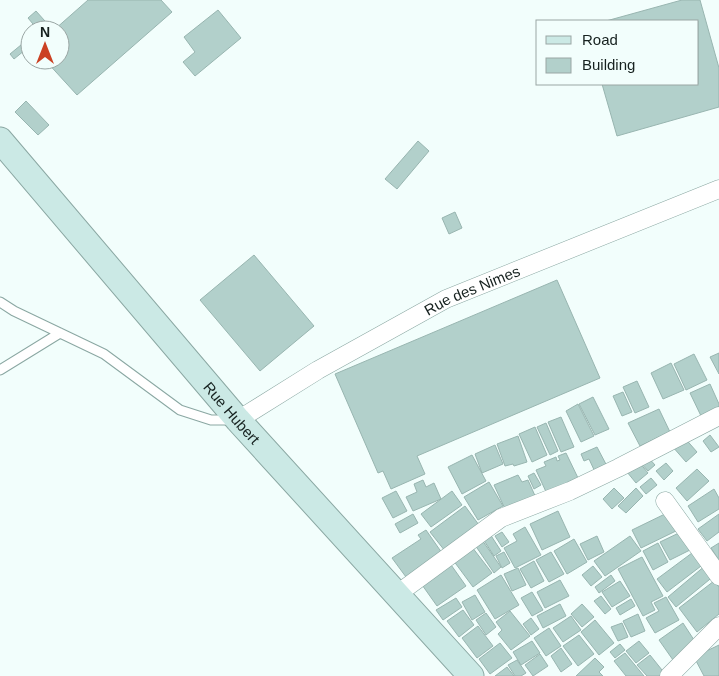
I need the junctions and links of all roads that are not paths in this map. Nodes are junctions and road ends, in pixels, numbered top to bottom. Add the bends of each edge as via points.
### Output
1 (0, 140) edge
2 (719, 189) edge
3 (0, 302) edge
4 (60, 333) junction
5 (0, 370) edge
6 (719, 416) edge
7 (238, 420) junction
8 (666, 501) dead end
9 (719, 576) edge
10 (396, 595) junction
11 (719, 626) edge
12 (471, 676) edge
13 (669, 676) edge

1 - 7 street, Rue Hubert
2 - 7 street, Rue des Nimes via 446,299 318,370
3 - 4 lane
4 - 5 lane
4 - 7 lane via 104,354 180,410 210,420
6 - 10 street via 570,491 501,518
7 - 10 street, Rue Hubert
8 - 9 street
10 - 12 street, Rue Hubert
11 - 13 street

